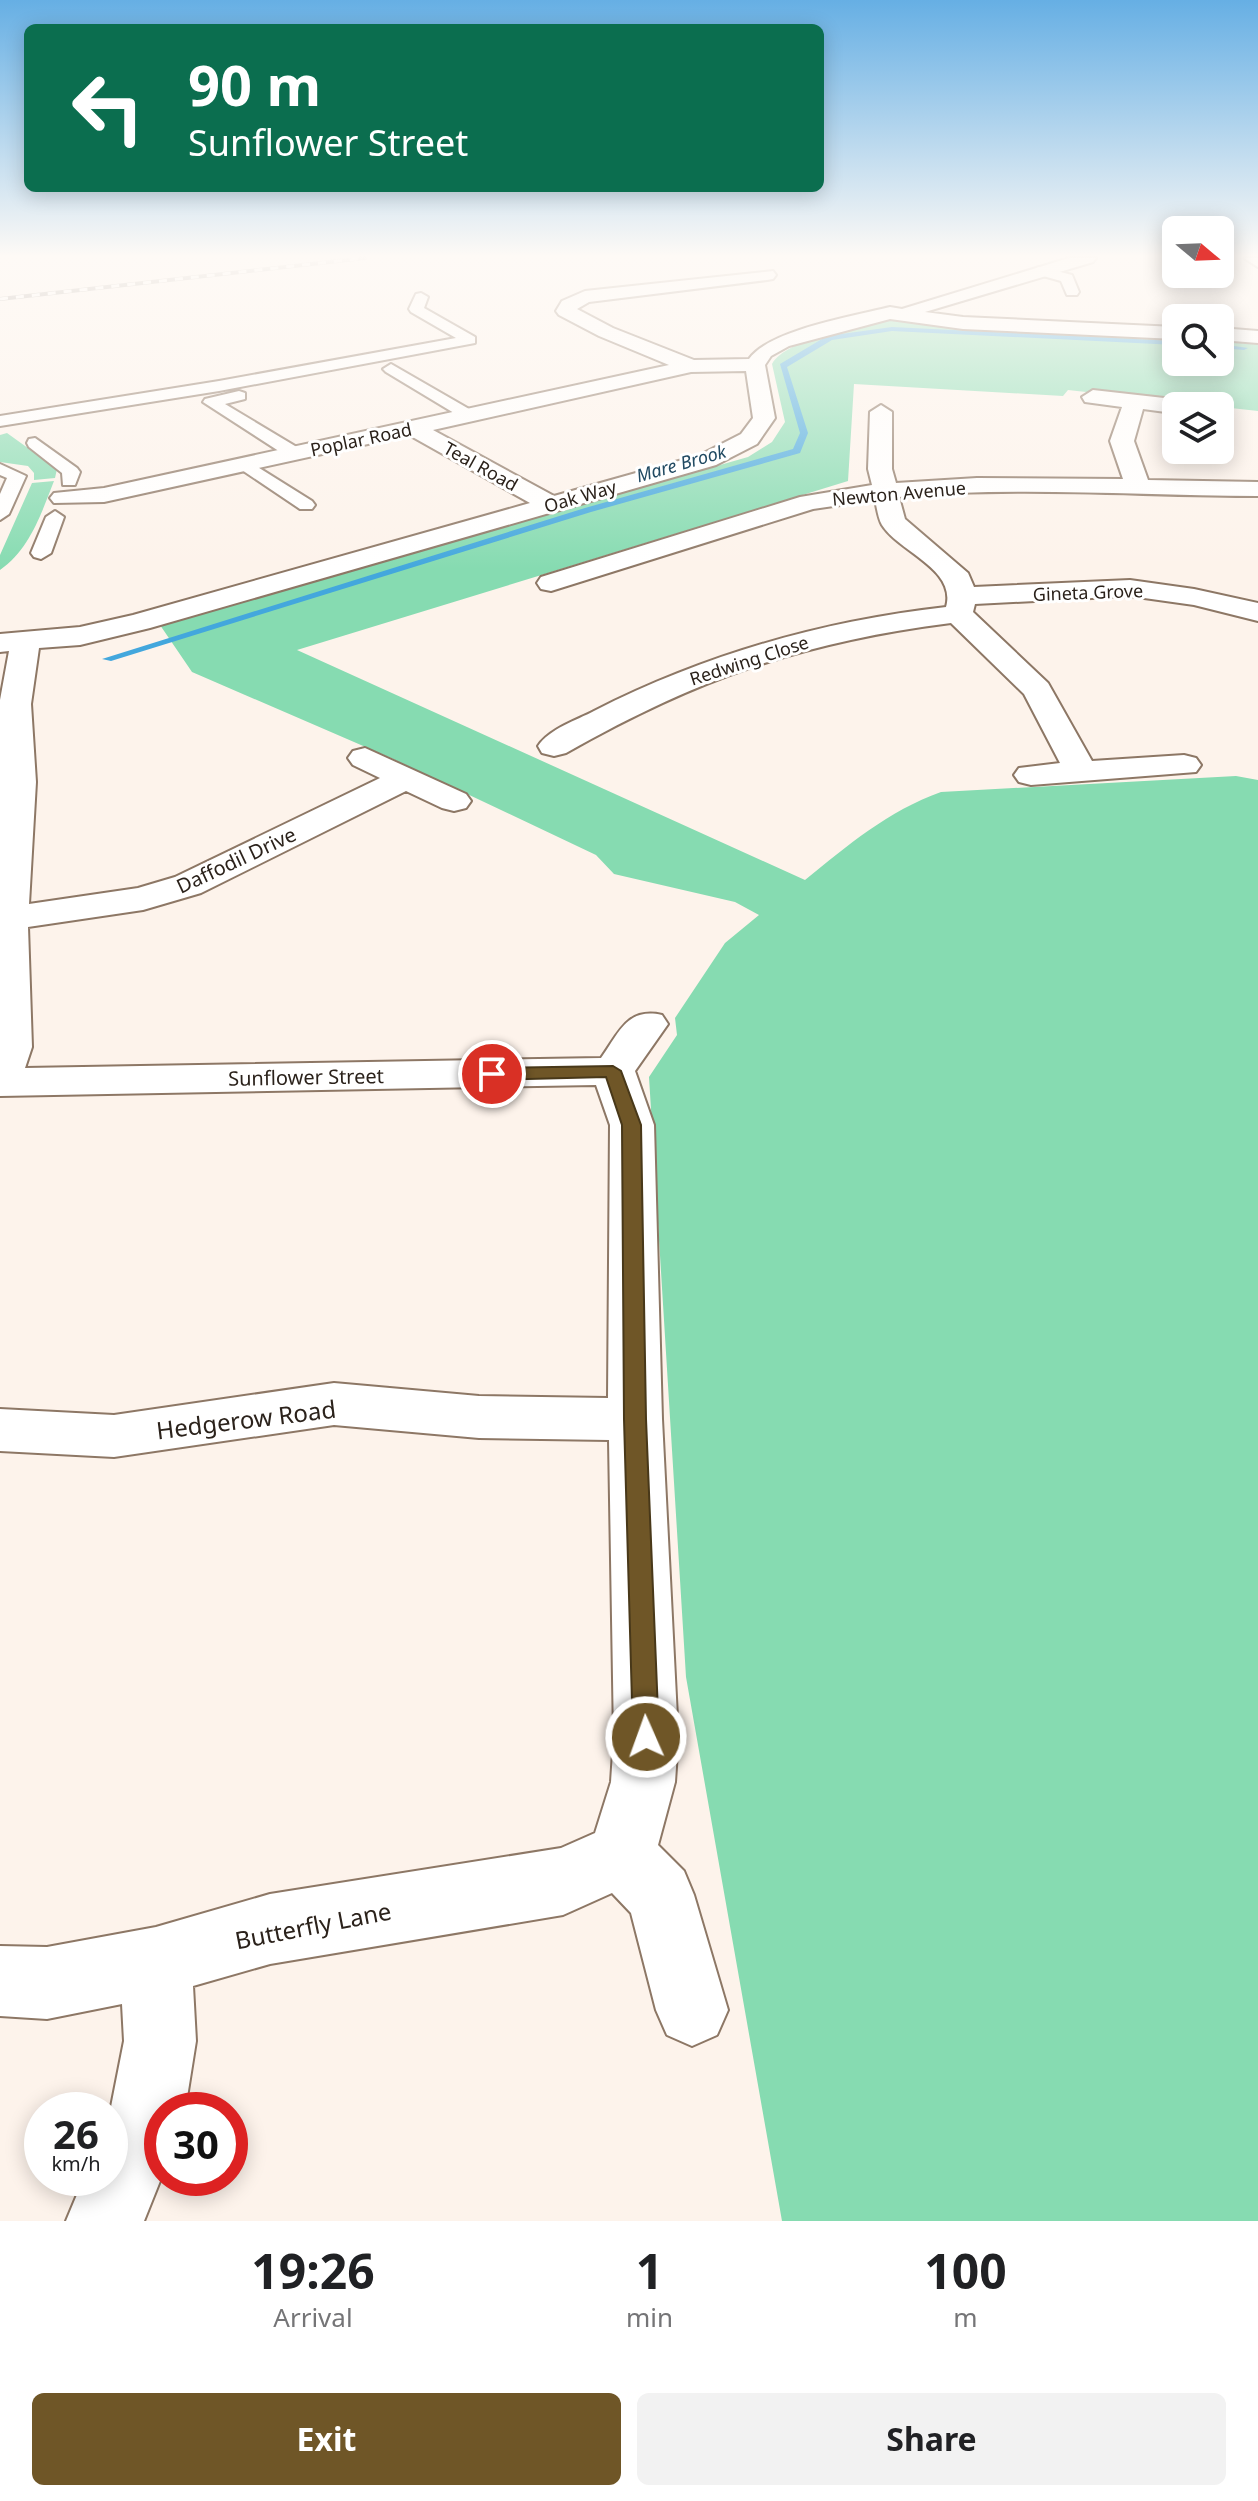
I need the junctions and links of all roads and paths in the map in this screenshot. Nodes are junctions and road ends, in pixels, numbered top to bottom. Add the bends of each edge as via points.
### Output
1 (352, 362) edge
2 (680, 362) edge
3 (757, 362) edge
4 (755, 365) junction
5 (691, 366) junction
6 (391, 369) dead end
7 (242, 395) dead end
8 (1093, 397) dead end
9 (1135, 401) junction
10 (1162, 405) edge
11 (881, 412) dead end
12 (470, 416) junction
13 (0, 421) edge
14 (413, 428) junction
15 (35, 443) dead end
16 (294, 453) junction
17 (245, 464) junction
18 (0, 469) edge
19 (1138, 487) junction
20 (1258, 489) edge
21 (884, 491) junction
22 (62, 499) junction
23 (550, 504) junction
24 (306, 505) dead end
25 (0, 514) edge
26 (41, 553) dead end
27 (551, 583) dead end
28 (960, 605) junction
29 (1258, 612) edge
30 (12, 642) edge
31 (554, 746) dead end
32 (365, 758) dead end
33 (1184, 765) dead end
34 (1081, 772) junction
35 (1031, 775) dead end
36 (406, 778) junction
37 (454, 801) dead end
38 (8, 812) edge
39 (9, 918) junction
40 (647, 1024) dead end
41 (613, 1071) junction
42 (0, 1080) edge
43 (635, 1419) junction
44 (0, 1430) edge
45 (622, 1855) junction
46 (156, 1962) junction
47 (0, 1981) edge
48 (692, 2010) dead end
49 (105, 2221) edge

1 - 13 lane
2 - 5 street
3 - 4 street
4 - 5 street, Poplar Road
4 - 23 street, Oak Way via 764,418 749,439 708,460
5 - 12 street, Poplar Road
6 - 12 lane
7 - 16 lane via 211,402
8 - 9 street
9 - 10 street
9 - 19 street via 1122,441
11 - 21 street
12 - 14 street, Poplar Road
14 - 16 street, Poplar Road
14 - 23 street, Teal Road
15 - 22 lane via 71,472
16 - 17 street, Poplar Road
17 - 22 street, Poplar Road
17 - 24 lane
18 - 25 lane via 17,476
19 - 20 street, Newton Avenue
19 - 21 street, Newton Avenue
21 - 27 street, Newton Avenue via 809,502
21 - 28 street via 893,522 958,579
22 - 26 lane
23 - 30 street, Oak Way via 140,622 80,636
28 - 29 street, Gineta Grove via 1130,588
28 - 31 street, Redwing Close via 792,644 720,667 596,721
28 - 34 street via 1037,690
30 - 38 street via 19,779
32 - 36 street
33 - 34 street
34 - 35 street
36 - 37 street
36 - 39 street, Daffodil Drive via 188,885 143,899
38 - 39 street
39 - 42 street via 11,1047
40 - 41 street
41 - 42 street, Sunflower Street
41 - 43 street via 632,1125
43 - 44 street, Hedgerow Road via 479,1417 334,1404 114,1436
43 - 45 street via 646,1737 643,1782
45 - 46 street, Butterfly Lane via 563,1881 270,1929
45 - 48 street via 660,1895
46 - 47 street, Butterfly Lane via 47,1983
46 - 49 street via 160,2041 146,2121

